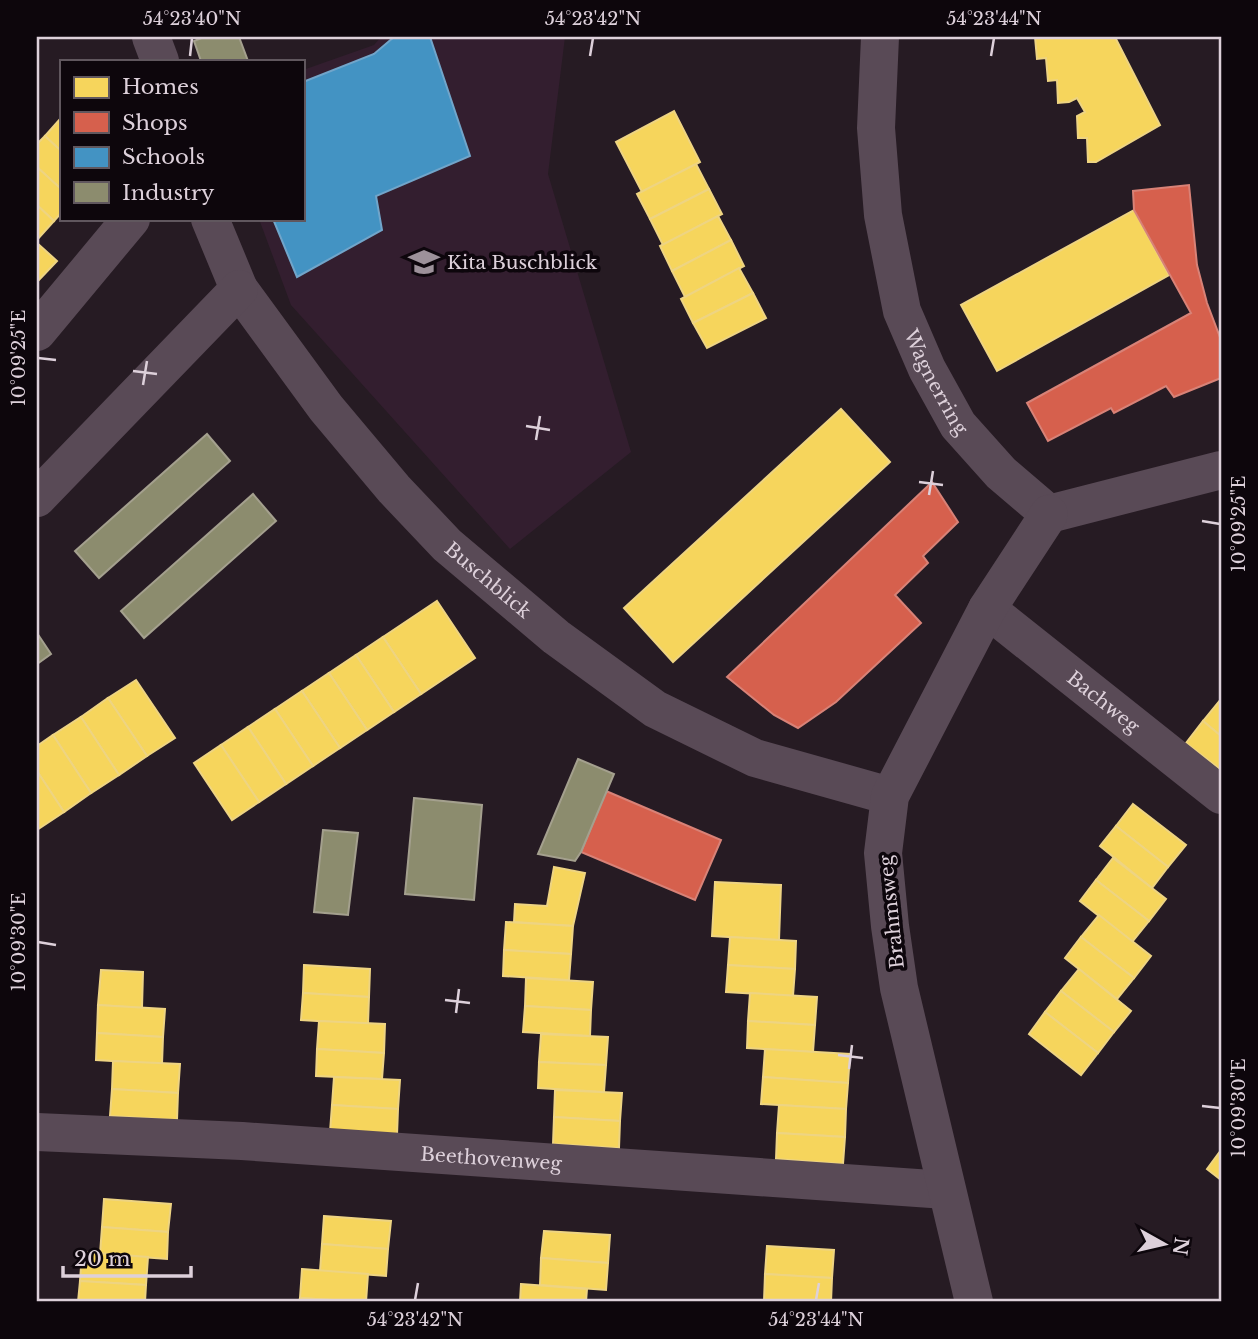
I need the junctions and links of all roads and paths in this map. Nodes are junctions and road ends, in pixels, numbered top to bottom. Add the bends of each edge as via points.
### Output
1 (151, 37) edge
2 (880, 37) edge
3 (160, 60) edge
4 (130, 220) edge
5 (210, 220) edge
6 (239, 289) junction
7 (37, 332) edge
8 (1221, 470) edge
9 (37, 498) edge
10 (1049, 514) junction
11 (987, 609) junction
12 (1221, 795) edge
13 (890, 796) junction
14 (37, 1132) edge
15 (946, 1190) junction
16 (974, 1302) edge

1 - 3 street
2 - 10 street, Wagnerring via 876,128 883,215 902,311 958,425 1001,473
4 - 7 street
5 - 6 street, Buschblick
6 - 9 street
6 - 13 street, Buschblick via 326,408 394,489 447,545 556,637 655,709 755,758
8 - 10 street
10 - 11 street, Brahmsweg
11 - 12 street, Bachweg
11 - 13 street, Brahmsweg
13 - 15 street, Brahmsweg via 883,853 892,938
14 - 15 street, Beethovenweg via 242,1141
15 - 16 street, Brahmsweg

